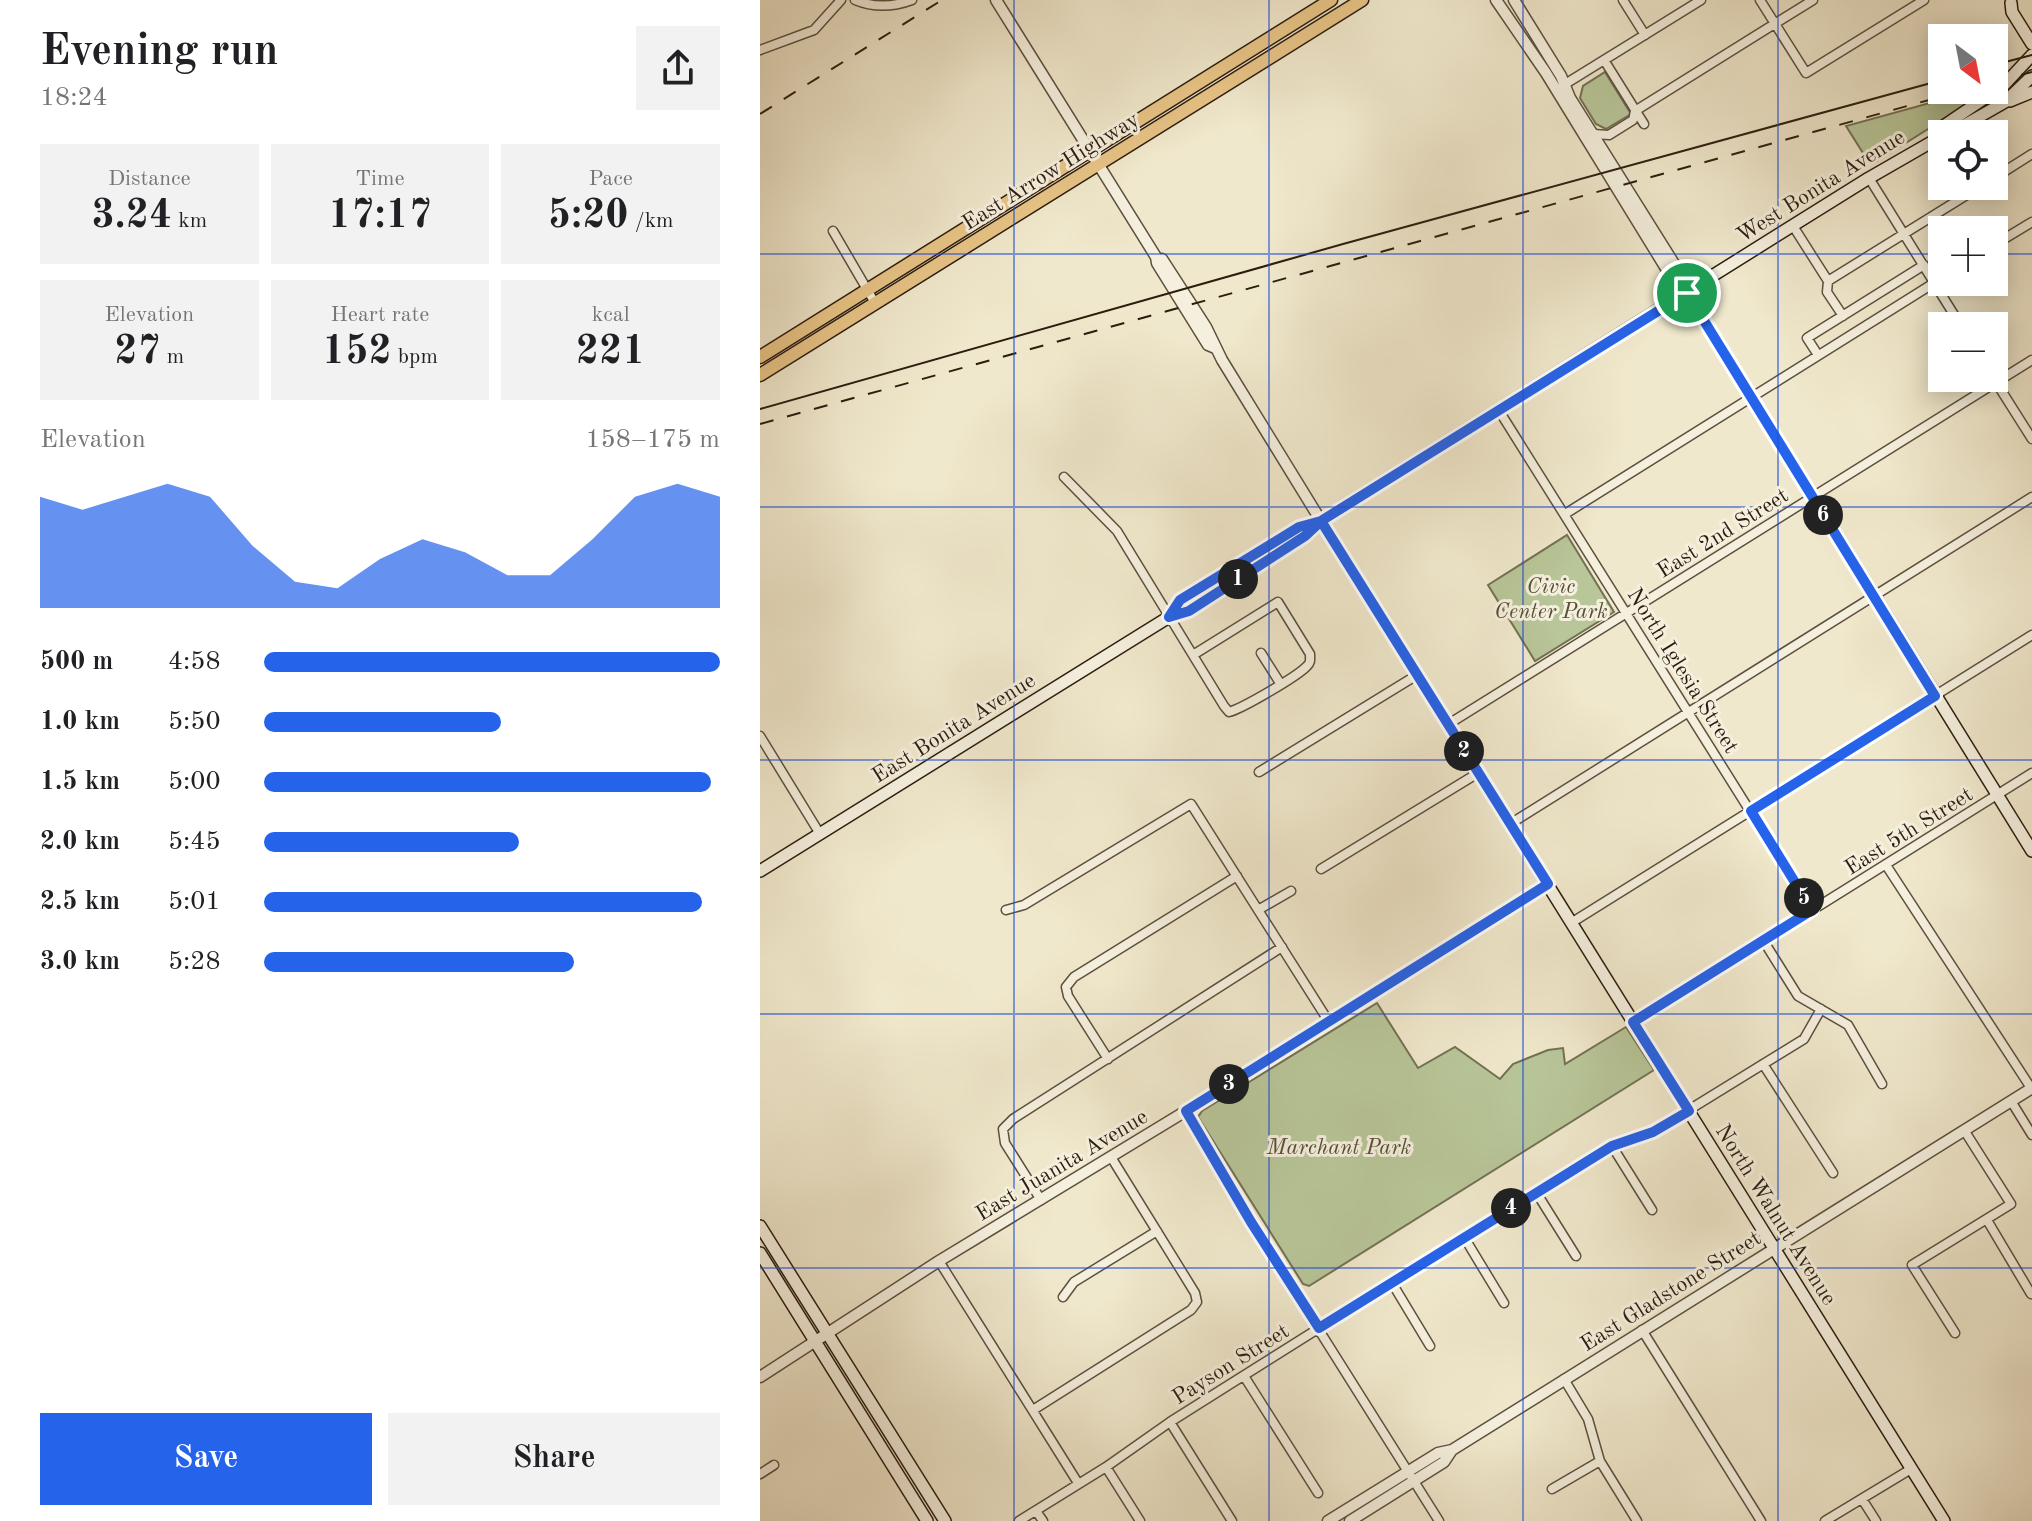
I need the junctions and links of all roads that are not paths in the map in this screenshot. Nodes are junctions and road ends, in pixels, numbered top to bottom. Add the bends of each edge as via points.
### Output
1 (841, 0) edge
2 (855, 0) edge
3 (912, 0) edge
4 (996, 0) edge
5 (1331, 0) edge
6 (1362, 0) edge
7 (1496, 0) edge
8 (1514, 0) edge
9 (1623, 0) edge
10 (1701, 0) edge
11 (1760, 0) edge
12 (1813, 0) edge
13 (1924, 0) edge
14 (2010, 2) edge
15 (1775, 24) junction
16 (2030, 26) edge
17 (1645, 35) junction
18 (2032, 44) edge
19 (760, 50) edge
20 (2032, 55) edge
21 (1604, 60) junction
22 (2032, 76) edge
23 (1560, 88) junction
24 (2032, 92) edge
25 (2008, 99) edge
26 (2008, 101) edge
27 (2002, 104) edge
28 (1635, 111) junction
29 (1952, 120) edge
30 (1974, 120) edge
31 (1644, 124) dead end
32 (1593, 134) junction
33 (1928, 143) edge
34 (1089, 151) junction
35 (2032, 154) edge
36 (1098, 165) junction
37 (2008, 169) edge
38 (1869, 178) junction
39 (1958, 200) edge
40 (2032, 222) edge
41 (1793, 226) junction
42 (833, 231) dead end
43 (1904, 233) junction
44 (2008, 237) edge
45 (1924, 265) junction
46 (1928, 269) edge
47 (1828, 281) junction
48 (1928, 286) edge
49 (867, 290) junction
50 (1687, 293) junction
51 (875, 303) junction
52 (1843, 316) junction
53 (1818, 355) junction
54 (760, 357) edge
55 (2032, 360) edge
56 (2008, 373) edge
57 (760, 375) edge
58 (1976, 392) edge
59 (2003, 392) edge
60 (1750, 397) junction
61 (1498, 409) junction
62 (2032, 439) edge
63 (1064, 477) dead end
64 (1813, 497) junction
65 (2032, 497) edge
66 (1565, 514) junction
67 (1321, 521) junction
68 (1873, 596) junction
69 (1627, 613) junction
70 (1169, 617) junction
71 (2032, 635) edge
72 (1261, 653) dead end
73 (1193, 655) junction
74 (1417, 675) junction
75 (1280, 683) junction
76 (1935, 696) junction
77 (1689, 711) junction
78 (1447, 725) junction
79 (760, 736) edge
80 (1259, 772) dead end
81 (1478, 773) junction
82 (2032, 773) edge
83 (1997, 795) junction
84 (1751, 811) junction
85 (1510, 824) junction
86 (820, 834) junction
87 (2032, 851) edge
88 (1886, 865) junction
89 (1321, 869) dead end
90 (760, 871) edge
91 (1237, 876) junction
92 (1548, 884) junction
93 (1291, 891) dead end
94 (1006, 910) dead end
95 (1258, 910) junction
96 (1812, 910) junction
97 (1571, 923) junction
98 (1763, 940) junction
99 (1282, 947) junction
100 (1821, 1009) junction
101 (1329, 1022) junction
102 (1633, 1022) junction
103 (1108, 1059) junction
104 (1763, 1064) junction
105 (1882, 1084) dead end
106 (2031, 1088) edge
107 (2011, 1101) junction
108 (1186, 1111) junction
109 (1689, 1111) junction
110 (1964, 1130) junction
111 (2032, 1135) edge
112 (1612, 1146) junction
113 (1111, 1157) junction
114 (1833, 1173) dead end
115 (1536, 1192) junction
116 (1041, 1200) junction
117 (1652, 1210) dead end
118 (1987, 1220) junction
119 (760, 1226) edge
120 (1157, 1231) junction
121 (1464, 1237) junction
122 (1775, 1248) junction
123 (760, 1253) edge
124 (1576, 1256) dead end
125 (939, 1261) junction
126 (1392, 1283) junction
127 (2031, 1294) edge
128 (1063, 1297) dead end
129 (1504, 1303) dead end
130 (1319, 1328) junction
131 (1642, 1330) junction
132 (1955, 1333) dead end
133 (829, 1335) junction
134 (816, 1343) junction
135 (1430, 1346) dead end
136 (1244, 1376) junction
137 (760, 1377) edge
138 (1564, 1379) junction
139 (1033, 1410) junction
140 (1170, 1422) junction
141 (1600, 1461) junction
142 (774, 1465) dead end
143 (1106, 1467) junction
144 (1911, 1469) junction
145 (760, 1474) edge
146 (1411, 1476) junction
147 (1078, 1483) junction
148 (1552, 1489) dead end
149 (1318, 1493) dead end
150 (1862, 1499) junction
151 (1036, 1511) junction
152 (927, 1521) edge
153 (945, 1521) edge
154 (1019, 1521) edge
155 (1043, 1521) edge
156 (1140, 1521) edge
157 (1232, 1521) edge
158 (1328, 1521) edge
159 (1350, 1521) edge
160 (1439, 1521) edge
161 (1637, 1521) edge
162 (1761, 1521) edge
163 (1825, 1521) edge
164 (1876, 1521) edge
165 (1944, 1521) edge

1 - 19 street via 814,30
2 - 3 street via 876,6
4 - 34 street
5 - 34 main road, East Arrow Highway
6 - 36 main road, East Arrow Highway
7 - 23 street
8 - 23 street
9 - 17 street
10 - 17 street
11 - 15 street
12 - 15 street
13 - 15 street via 1806,73
14 - 16 main road
14 - 18 main road
15 - 28 street
17 - 21 street
20 - 29 main road, West Bonita Avenue via 2004,85
21 - 23 street
21 - 28 street
22 - 25 main road
23 - 32 street
23 - 50 street via 1675,283
24 - 26 main road
27 - 30 main road
28 - 31 street
28 - 32 street via 1633,120 1609,135
32 - 50 street via 1683,278
33 - 38 main road, West Bonita Avenue
34 - 36 street
34 - 49 main road, East Arrow Highway
35 - 37 street
36 - 51 main road, East Arrow Highway
36 - 67 street
38 - 41 main road, West Bonita Avenue
38 - 43 street
39 - 43 street
40 - 44 street
41 - 47 street
41 - 50 main road, West Bonita Avenue
42 - 49 street
43 - 45 street
43 - 47 street
45 - 46 street
45 - 52 street
47 - 52 street via 1827,292
48 - 53 street
49 - 51 street
49 - 54 main road, East Arrow Highway
50 - 60 main road
50 - 61 main road, East Bonita Avenue
51 - 57 main road, East Arrow Highway
52 - 53 street via 1807,338
53 - 60 street
55 - 56 street, East 2nd Street
58 - 64 street, East 2nd Street
59 - 62 street
60 - 64 main road
60 - 66 street
61 - 66 street, North Iglesia Street
61 - 67 main road, East Bonita Avenue
63 - 70 street via 1117,531
64 - 68 main road
64 - 69 street, East 2nd Street
65 - 68 street
66 - 69 street, North Iglesia Street
67 - 70 main road, East Bonita Avenue via 1189,611
67 - 74 main road, North Walnut Avenue
68 - 76 main road
68 - 77 street
69 - 77 street, North Iglesia Street
69 - 78 street, East 2nd Street
70 - 73 street
70 - 86 main road, East Bonita Avenue
71 - 76 street
72 - 75 street
73 - 75 street via 1229,712
73 - 75 street via 1278,602 1310,654 1307,666
74 - 78 main road, North Walnut Avenue
74 - 80 street
76 - 83 main road
76 - 84 street
77 - 84 street, North Iglesia Street
77 - 85 street
78 - 81 main road, North Walnut Avenue
79 - 86 street
81 - 85 main road, North Walnut Avenue
81 - 89 street
82 - 83 street, East 5th Street
83 - 87 main road
83 - 88 street, East 5th Street
84 - 96 street, North Iglesia Street
84 - 97 street
85 - 92 main road, North Walnut Avenue
86 - 90 main road, East Bonita Avenue
88 - 96 street, East 5th Street
88 - 106 street
91 - 94 street via 1191,804 1024,905
91 - 95 street
91 - 103 street via 1074,977 1066,987
92 - 97 main road, North Walnut Avenue
92 - 101 street, East Juanita Avenue
93 - 95 street
95 - 99 street
96 - 98 street, East 5th Street
97 - 102 main road, North Walnut Avenue
98 - 100 street via 1798,996
98 - 102 street, East 5th Street
99 - 101 street
99 - 103 street
100 - 104 street, Payson Street via 1804,1039
100 - 105 street via 1848,1025
101 - 108 street, East Juanita Avenue
102 - 109 main road, North Walnut Avenue
103 - 116 street via 1003,1129 1005,1143
104 - 109 street, Payson Street
104 - 114 street
106 - 107 street, East Gladstone Street
107 - 110 street, East Gladstone Street
107 - 111 street
108 - 113 street, East Juanita Avenue
108 - 130 street
109 - 112 street, Payson Street via 1653,1132
109 - 122 main road, North Walnut Avenue
110 - 118 street via 2011,1204
110 - 122 street, East Gladstone Street
112 - 115 street, Payson Street
112 - 117 street
113 - 116 street, East Juanita Avenue
113 - 120 street
115 - 121 street, Payson Street
115 - 124 street
116 - 125 street, East Juanita Avenue
118 - 127 street
118 - 132 street via 1912,1265
119 - 133 main road
120 - 128 street via 1074,1282
120 - 139 street via 1197,1302
121 - 126 street, Payson Street
121 - 129 street
122 - 131 street, East Gladstone Street
122 - 144 main road, North Walnut Avenue
123 - 134 main road
125 - 133 street, East Juanita Avenue
125 - 139 street
126 - 130 street, Payson Street
126 - 135 street
130 - 136 street, Payson Street
130 - 146 street
131 - 138 street, East Gladstone Street
131 - 162 street
133 - 134 street, East Juanita Avenue
133 - 153 main road
134 - 137 street, East Juanita Avenue
134 - 152 main road
136 - 140 street, Payson Street
136 - 149 street
138 - 141 street via 1588,1419
138 - 146 street, East Gladstone Street via 1452,1450 1444,1462
139 - 147 street
140 - 143 street, Payson Street
140 - 157 street
141 - 148 street
141 - 161 street
142 - 145 street
143 - 147 street, Payson Street
143 - 156 street
144 - 150 street
144 - 165 main road, North Walnut Avenue
146 - 158 street, East Gladstone Street
146 - 159 street, East Gladstone Street
146 - 160 street
147 - 151 street, Payson Street
150 - 163 street
150 - 164 street
151 - 154 street, Payson Street
151 - 155 street

